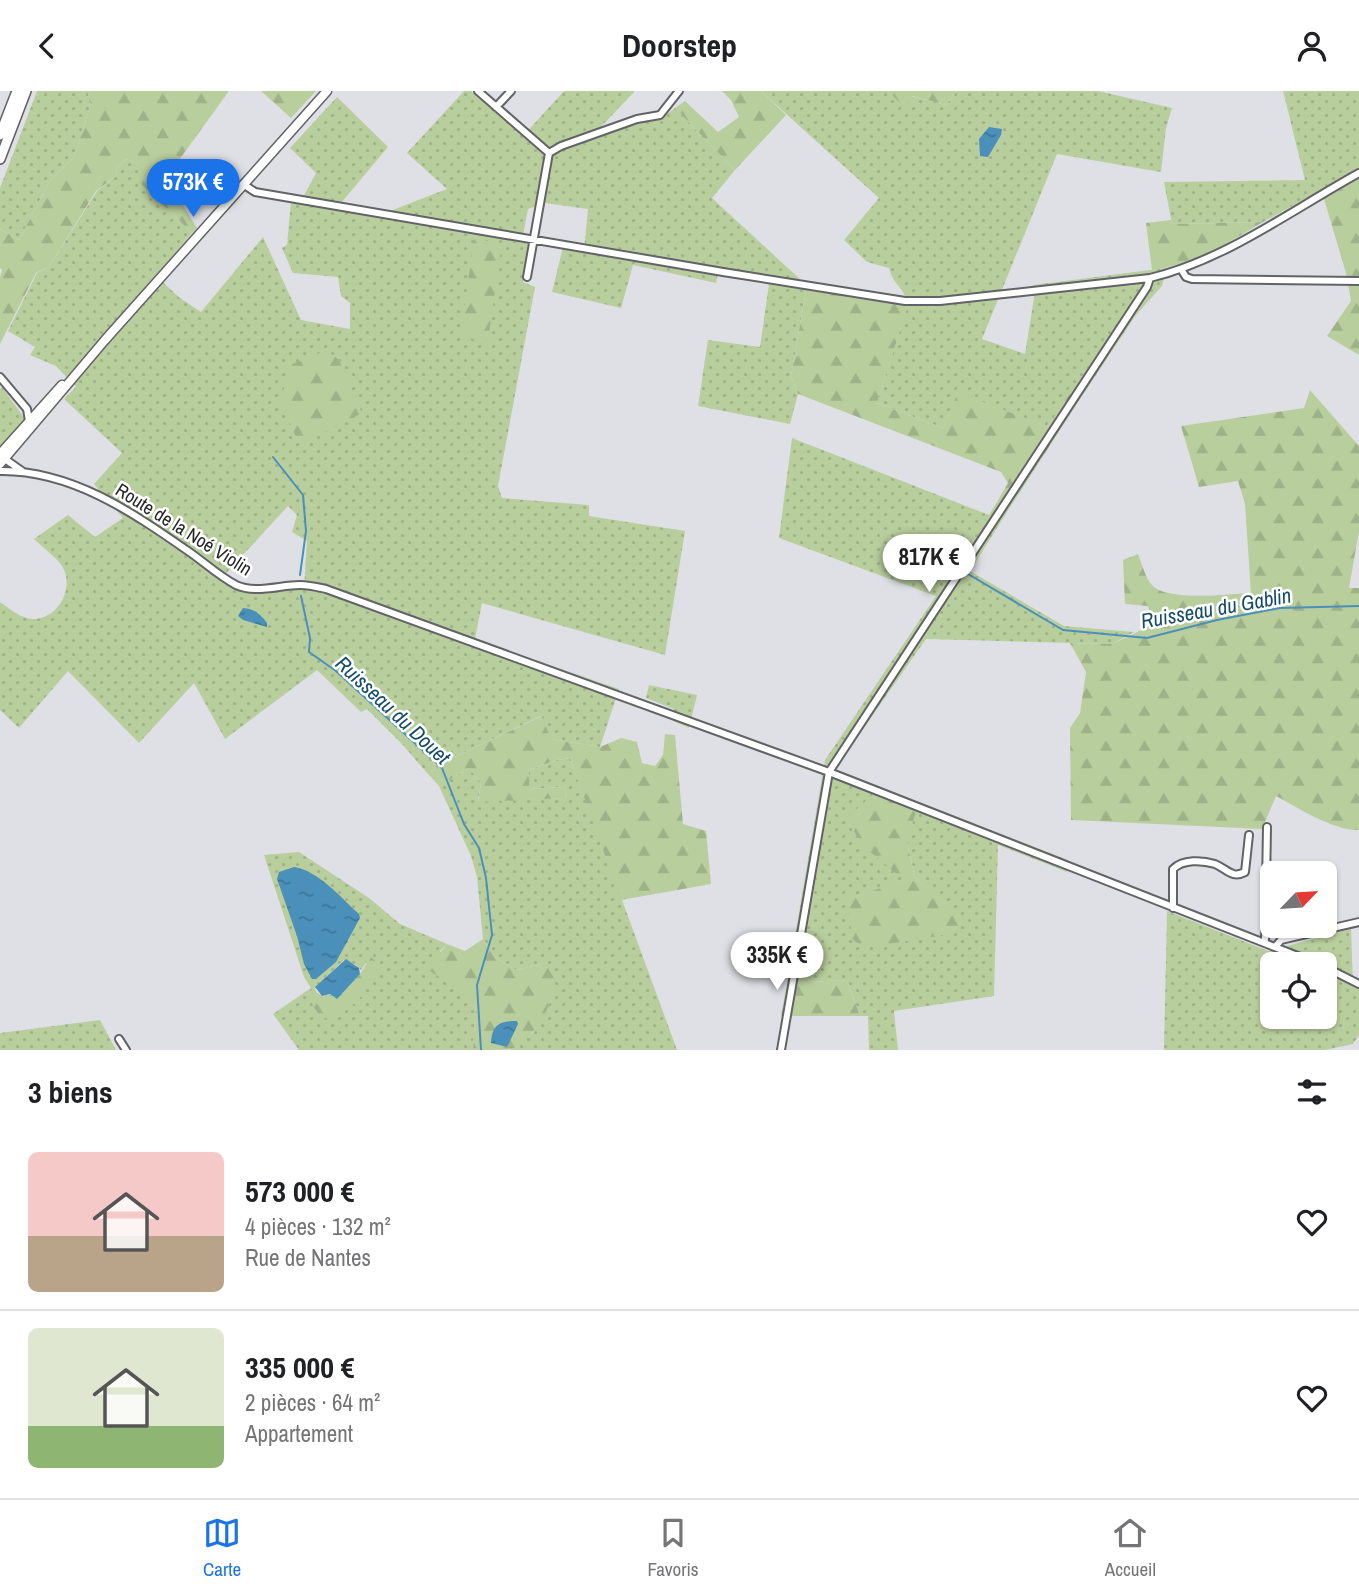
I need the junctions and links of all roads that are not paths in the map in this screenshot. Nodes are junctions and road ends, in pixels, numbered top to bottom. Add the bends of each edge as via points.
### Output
1 (17, 91) edge
2 (26, 91) edge
3 (327, 91) edge
4 (478, 91) edge
5 (511, 91) edge
6 (679, 91) edge
7 (496, 107) junction
8 (0, 135) edge
9 (549, 153) junction
10 (0, 159) edge
11 (1359, 173) edge
12 (243, 184) junction
13 (534, 240) junction
14 (1181, 269) junction
15 (527, 277) dead end
16 (1150, 278) junction
17 (1359, 281) edge
18 (0, 377) edge
19 (34, 414) junction
20 (4, 457) edge
21 (13, 468) junction
22 (829, 772) junction
23 (1268, 827) dead end
24 (1248, 835) dead end
25 (1173, 908) junction
26 (1359, 922) edge
27 (1265, 943) junction
28 (1275, 947) junction
29 (1288, 952) edge
30 (1337, 973) edge
31 (1359, 984) edge
32 (119, 1039) dead end
33 (126, 1050) edge
34 (781, 1050) edge

1 - 8 highway
2 - 10 highway
3 - 12 main road
4 - 7 street
5 - 7 street
6 - 9 street via 660,115 637,119
7 - 9 street
9 - 13 street
11 - 14 street
12 - 13 street via 255,192
12 - 19 main road
13 - 15 street
13 - 16 street via 919,302
14 - 16 street
14 - 17 street via 1192,279
16 - 22 street
18 - 19 street
19 - 20 main road
19 - 20 main road
19 - 20 main road
20 - 21 street
20 - 21 street
21 - 22 street, Route de la Noé Violin via 59,478 100,496 237,585 326,589
22 - 25 street, Route de la Noé Violin
22 - 34 street
23 - 27 street
24 - 25 street via 1245,872 1240,875 1216,865 1180,862 1173,869
25 - 27 street, Route de la Noé Violin
26 - 28 street via 1281,940
27 - 28 street, Route de la Noé Violin
28 - 29 street, Route de la Noé Violin
30 - 31 street
32 - 33 street

